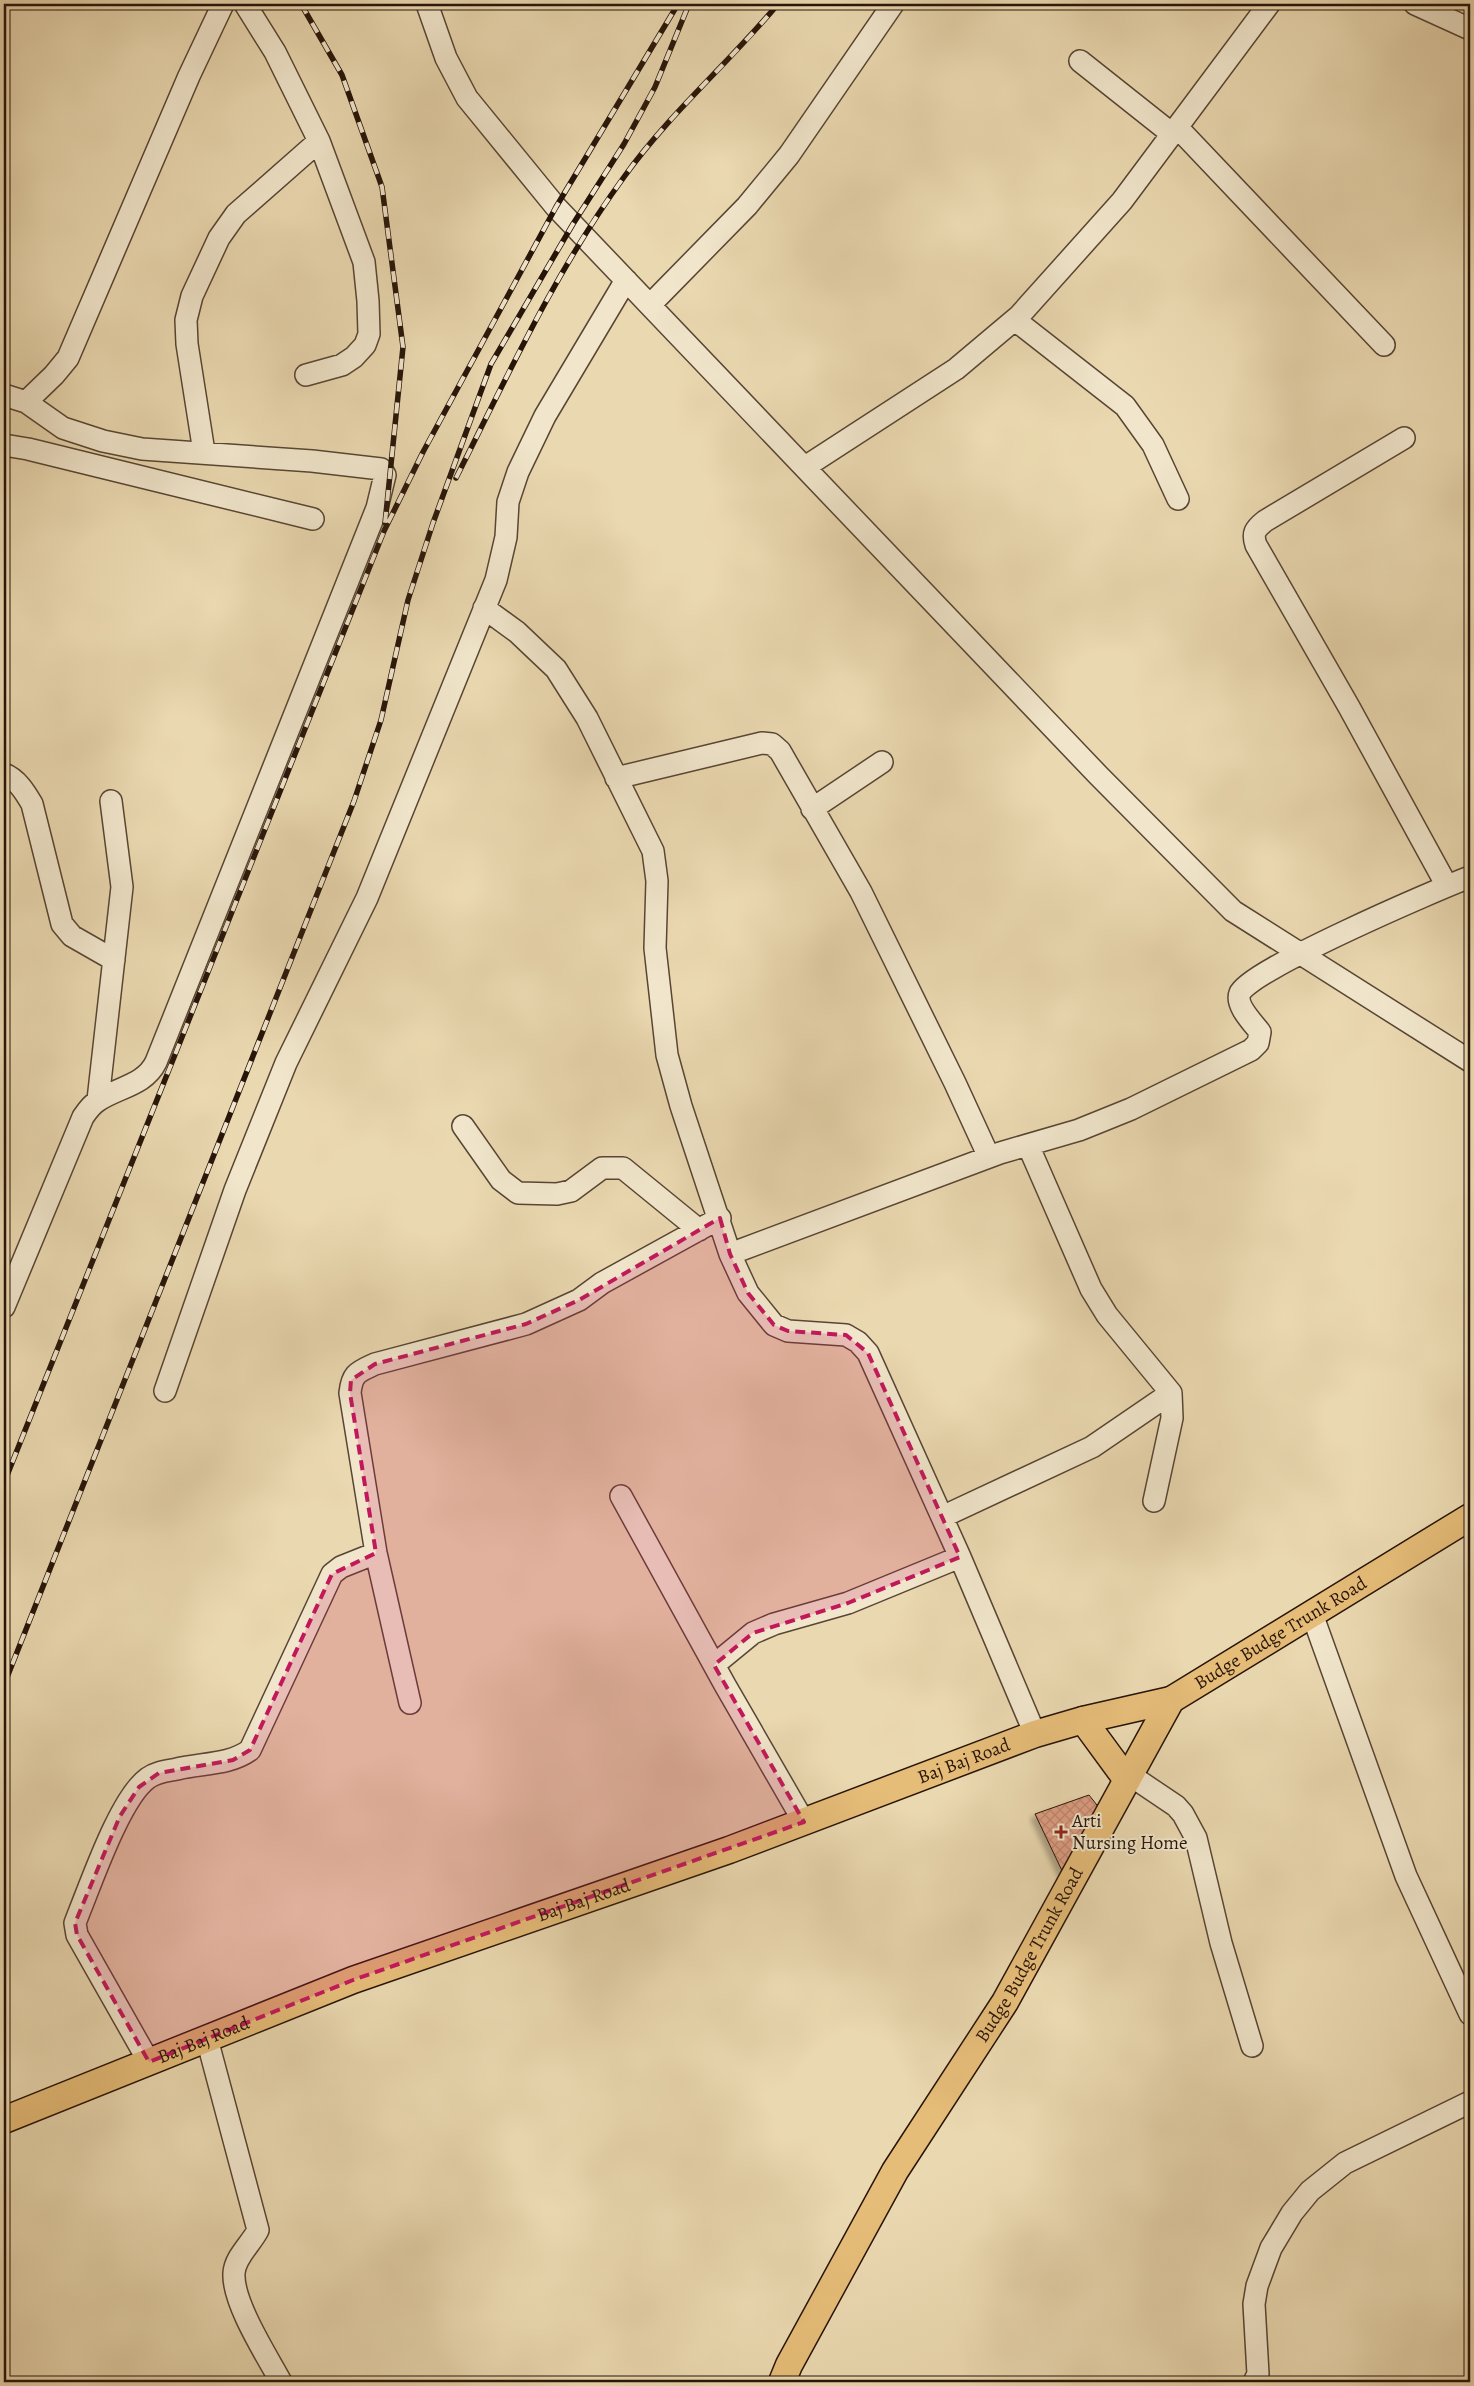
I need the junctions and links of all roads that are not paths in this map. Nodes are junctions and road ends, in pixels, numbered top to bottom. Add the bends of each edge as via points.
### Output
1 (224, 4) edge
2 (245, 4) edge
3 (427, 4) edge
4 (893, 4) edge
5 (1269, 4) edge
6 (1416, 4) edge
7 (1470, 29) edge
8 (1080, 61) dead end
9 (1175, 130) junction
10 (319, 141) junction
11 (626, 280) junction
12 (650, 305) junction
13 (1015, 320) junction
14 (1384, 345) dead end
15 (306, 375) dead end
16 (4, 395) edge
17 (26, 402) junction
18 (1404, 438) dead end
19 (4, 445) edge
20 (204, 452) junction
21 (805, 467) junction
22 (1178, 499) dead end
23 (314, 519) dead end
24 (484, 608) junction
25 (882, 762) dead end
26 (4, 774) edge
27 (616, 778) junction
28 (111, 801) dead end
29 (812, 809) junction
30 (1470, 877) edge
31 (1447, 886) junction
32 (1300, 953) junction
33 (114, 960) junction
34 (1470, 1061) edge
35 (98, 1100) junction
36 (463, 1126) dead end
37 (1028, 1145) junction
38 (990, 1157) junction
39 (720, 1218) junction
40 (699, 1230) junction
41 (730, 1254) junction
42 (4, 1307) edge
43 (165, 1391) dead end
44 (1171, 1394) junction
45 (621, 1496) dead end
46 (1154, 1501) dead end
47 (942, 1517) junction
48 (1470, 1517) edge
49 (376, 1553) junction
50 (960, 1557) junction
51 (1312, 1614) junction
52 (714, 1665) junction
53 (1171, 1700) junction
54 (410, 1703) dead end
55 (1083, 1720) junction
56 (1035, 1734) junction
57 (1129, 1778) junction
58 (804, 1822) junction
59 (1470, 2014) edge
60 (207, 2039) junction
61 (1252, 2046) dead end
62 (149, 2062) junction
63 (1470, 2102) edge
64 (4, 2120) edge
65 (280, 2382) edge
66 (782, 2382) edge
67 (1254, 2382) edge

1 - 17 street via 189,76 68,358
2 - 10 street via 274,52
3 - 11 street via 446,58 467,98 556,207
4 - 12 street via 788,155 747,206
5 - 9 street
6 - 7 street
8 - 9 street
9 - 13 street via 1122,202
9 - 14 street
10 - 15 street via 364,262 369,334 365,345 342,365
10 - 20 street via 236,214 219,238 192,296 186,320 187,344
11 - 12 street
11 - 24 street via 545,416 518,472 508,502 506,536 496,580
12 - 21 street
13 - 21 street via 956,369
13 - 22 street via 1125,406 1153,445
16 - 17 street
17 - 20 street via 63,428 103,441 142,449
18 - 31 street via 1264,521 1253,536
19 - 23 street
20 - 35 street via 381,469 385,475 376,508 152,1071
21 - 32 street via 1098,775 1233,911
24 - 27 street via 517,632 556,669 587,718
24 - 43 street via 367,898 283,1072 235,1190
25 - 29 street
26 - 33 street via 11,776 32,804 62,924 72,936
27 - 29 street via 762,743 772,744 780,751
27 - 39 street via 653,851 657,881 655,948 667,1055
28 - 33 street via 122,887
29 - 38 street via 861,892
30 - 31 street
31 - 32 street
32 - 34 street
32 - 37 street via 1245,985 1239,994 1240,1004 1260,1032 1258,1043 1251,1050 1131,1109
33 - 35 street
35 - 42 street via 83,1117
36 - 40 street via 501,1180 518,1193 571,1191 602,1168 623,1168
37 - 38 street
37 - 44 street via 1091,1289 1107,1315
38 - 41 street
39 - 40 street
39 - 41 street
40 - 49 street via 602,1283 579,1300 526,1324 375,1364 357,1373 351,1380 350,1393
41 - 47 street via 748,1293 774,1325 788,1331 846,1335 868,1353
44 - 46 street via 1172,1418
44 - 47 street via 1092,1447
45 - 52 street
47 - 50 street
48 - 51 main road, Budge Budge Trunk Road
49 - 54 street
49 - 62 street via 332,1574 250,1750 233,1760 194,1765 153,1776 139,1787 120,1816 75,1923 77,1935
50 - 52 street via 848,1603 753,1633
50 - 56 street
51 - 53 main road, Budge Budge Trunk Road
51 - 59 street via 1406,1876
52 - 58 street
53 - 55 main road, Baj Baj Road
53 - 57 main road, Budge Budge Trunk Road
55 - 56 main road, Baj Baj Road
55 - 57 main road
56 - 58 main road, Baj Baj Road
57 - 61 street via 1176,1806 1196,1838 1221,1943
57 - 66 main road, Budge Budge Trunk Road via 1005,2002 895,2171
58 - 60 main road, Baj Baj Road via 353,1980
60 - 62 main road, Baj Baj Road
60 - 65 street via 258,2230 240,2257 234,2273 238,2300
62 - 64 main road, Baj Baj Road
63 - 67 street via 1345,2164 1310,2191 1292,2212 1271,2248 1257,2286 1254,2304 1258,2374

